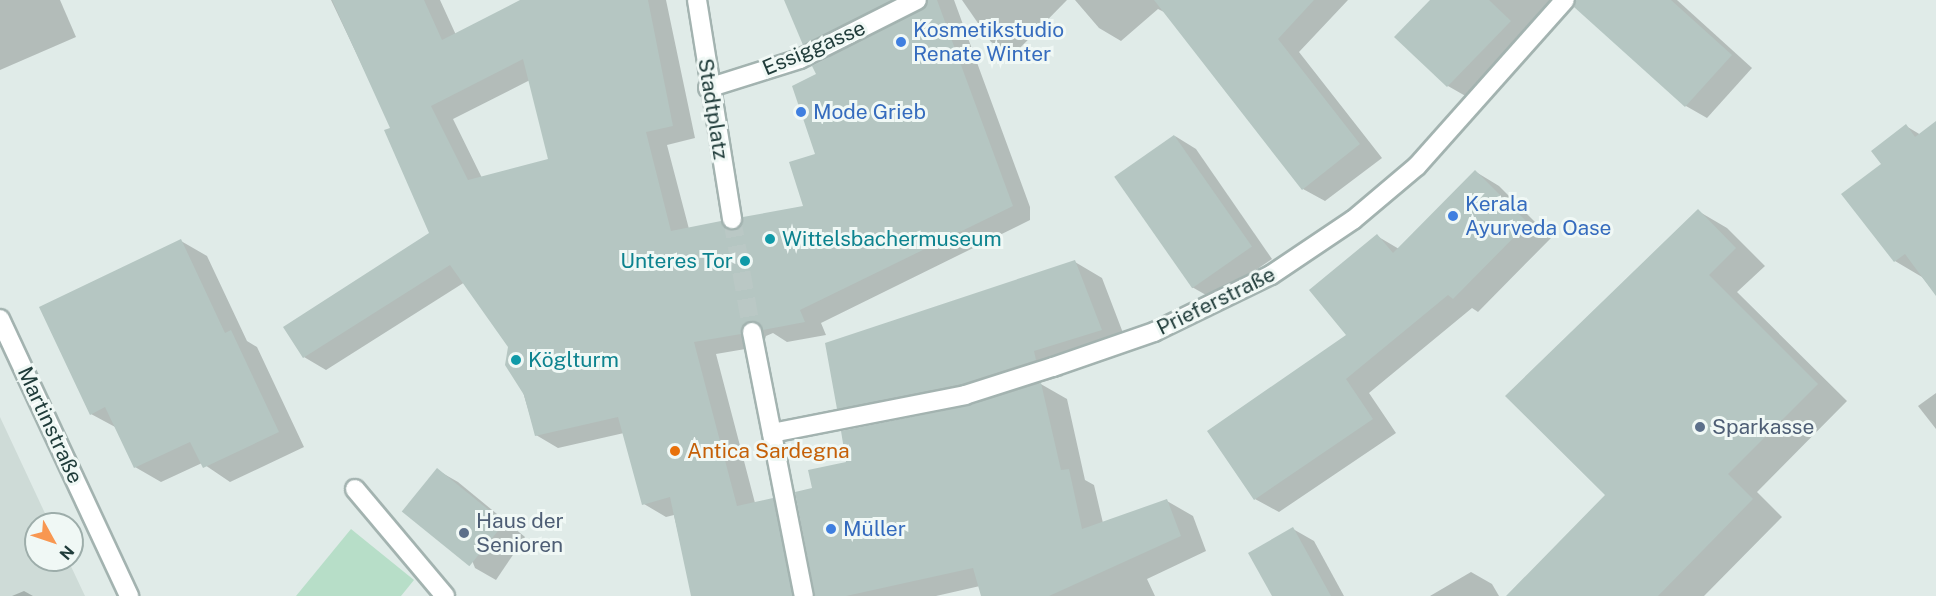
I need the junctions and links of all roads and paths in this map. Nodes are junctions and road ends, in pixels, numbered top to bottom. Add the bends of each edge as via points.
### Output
1 (697, 0) edge
2 (917, 0) edge
3 (1565, 0) edge
4 (708, 88) junction
5 (732, 219) tunnel mouth
6 (0, 319) edge
7 (752, 332) tunnel mouth
8 (772, 433) junction
9 (355, 489) dead end
10 (129, 596) edge
11 (446, 596) edge
12 (804, 596) edge

1 - 4 street, Stadtplatz
2 - 4 street, Essiggasse via 800,59
3 - 8 street, Prieferstraße via 1417,166 1353,220 1271,275 1154,332 1053,368 942,400
4 - 5 street, Stadtplatz
6 - 10 street, Martinstraße
7 - 8 street
8 - 12 street
9 - 11 street

